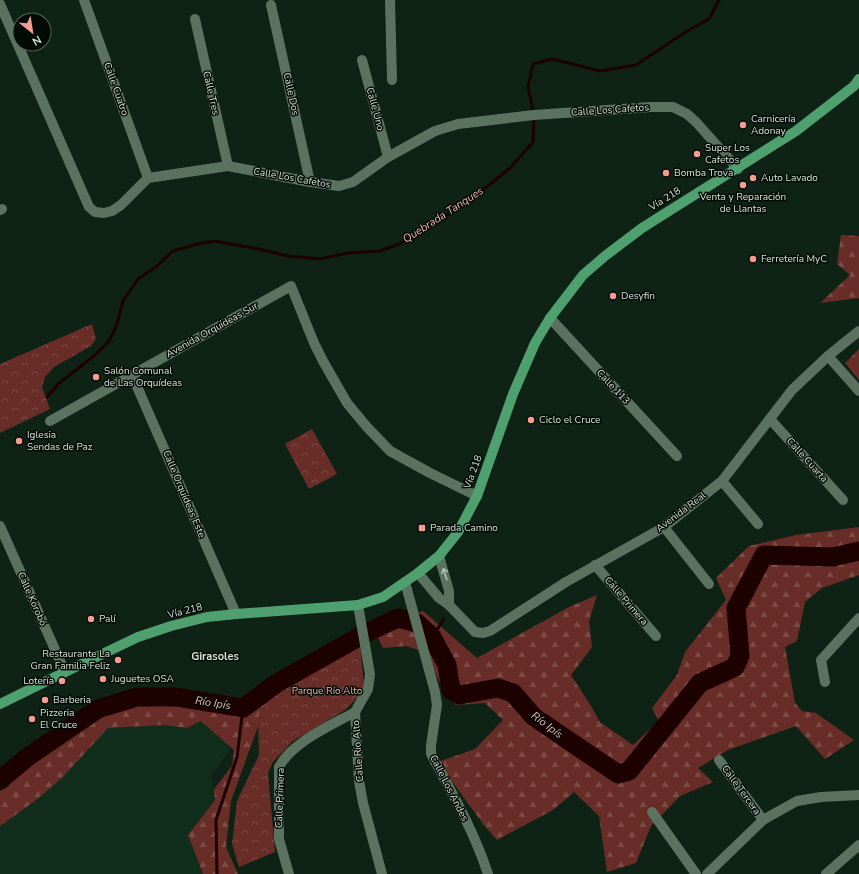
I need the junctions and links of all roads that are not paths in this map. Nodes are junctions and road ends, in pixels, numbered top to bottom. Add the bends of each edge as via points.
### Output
1 (84, 0) edge
2 (390, 0) edge
3 (0, 4) edge
4 (271, 5) dead end
5 (195, 19) dead end
6 (362, 60) dead end
7 (392, 80) dead end
8 (859, 80) edge
9 (388, 157) junction
10 (228, 166) junction
11 (738, 169) junction
12 (148, 178) junction
13 (310, 182) junction
14 (550, 318) junction
15 (859, 331) edge
16 (828, 356) junction
17 (132, 375) junction
18 (859, 391) edge
19 (50, 420) dead end
20 (770, 420) junction
21 (677, 456) dead end
22 (722, 481) junction
23 (477, 496) junction
24 (843, 500) dead end
25 (758, 524) dead end
26 (0, 526) edge
27 (664, 527) junction
28 (439, 556) junction
29 (595, 565) junction
30 (418, 573) junction
31 (405, 582) junction
32 (709, 584) dead end
33 (449, 604) junction
34 (358, 605) junction
35 (236, 614) junction
36 (859, 618) edge
37 (656, 636) dead end
38 (65, 672) junction
39 (825, 682) dead end
40 (0, 704) edge
41 (355, 712) junction
42 (719, 760) dead end
43 (859, 796) edge
44 (652, 812) dead end
45 (763, 820) junction
46 (859, 845) edge
47 (288, 874) edge
48 (382, 874) edge
49 (488, 874) edge
50 (696, 874) edge
51 (707, 874) edge
52 (826, 874) edge

1 - 12 street, Calle Cuatro
2 - 7 street
3 - 12 street via 89,207 95,212 112,211
4 - 13 street, Calle Dos
5 - 10 street, Calle Tres
6 - 9 street, Calle Uno
8 - 11 main road, Vía 218 via 796,131
9 - 11 street, Calle Los Cafetos via 435,131 458,124 534,115 673,107 696,122
9 - 13 street, Calle Los Cafetos via 353,182 339,186
10 - 12 street, Calle Los Cafetos
10 - 13 street, Calle Los Cafetos
11 - 14 main road, Vía 218 via 642,228 605,256 584,275
14 - 21 street, Calle 113
14 - 23 main road, Vía 218 via 535,343 513,394
15 - 16 street, Avenida Real
16 - 18 street
16 - 20 street, Avenida Real via 792,390
17 - 19 street, Avenida Orquídeas Sur
17 - 23 street, Avenida Orquídeas Sur via 291,286 329,372 347,403 367,427 390,451
17 - 35 street, Calle Orquídeas Este
20 - 22 street, Avenida Real
20 - 24 street, Calle Cuarta
22 - 25 street
22 - 27 street, Avenida Real
23 - 28 main road, Vía 218 via 458,532
26 - 38 street, Calle Korobó
27 - 29 street, Avenida Real
27 - 32 street
28 - 30 main road, Vía 218
33 -> 28 street via 449,591
29 - 33 street, Avenida Real via 490,631 475,632
29 - 37 street, Calle Primera
30 - 31 main road, Vía 218
30 - 33 street, Avenida Real via 439,598
31 - 34 main road, Vía 218 via 383,597
31 - 49 street, Calle Los Andes via 437,705 431,754 460,807
34 - 35 main road, Vía 218
34 - 41 street, Calle Río Alto via 370,674 368,689
35 - 38 main road, Vía 218 via 171,626 138,637
36 - 39 street via 821,660
38 - 40 main road, Vía 218
41 - 47 street, Calle Primera via 298,745 284,757 279,767 279,839
41 - 48 street, Calle Río Alto via 363,803
42 - 45 street, Calle Tercera
43 - 45 street via 821,797 797,801
44 - 50 street
45 - 51 street
46 - 52 street

